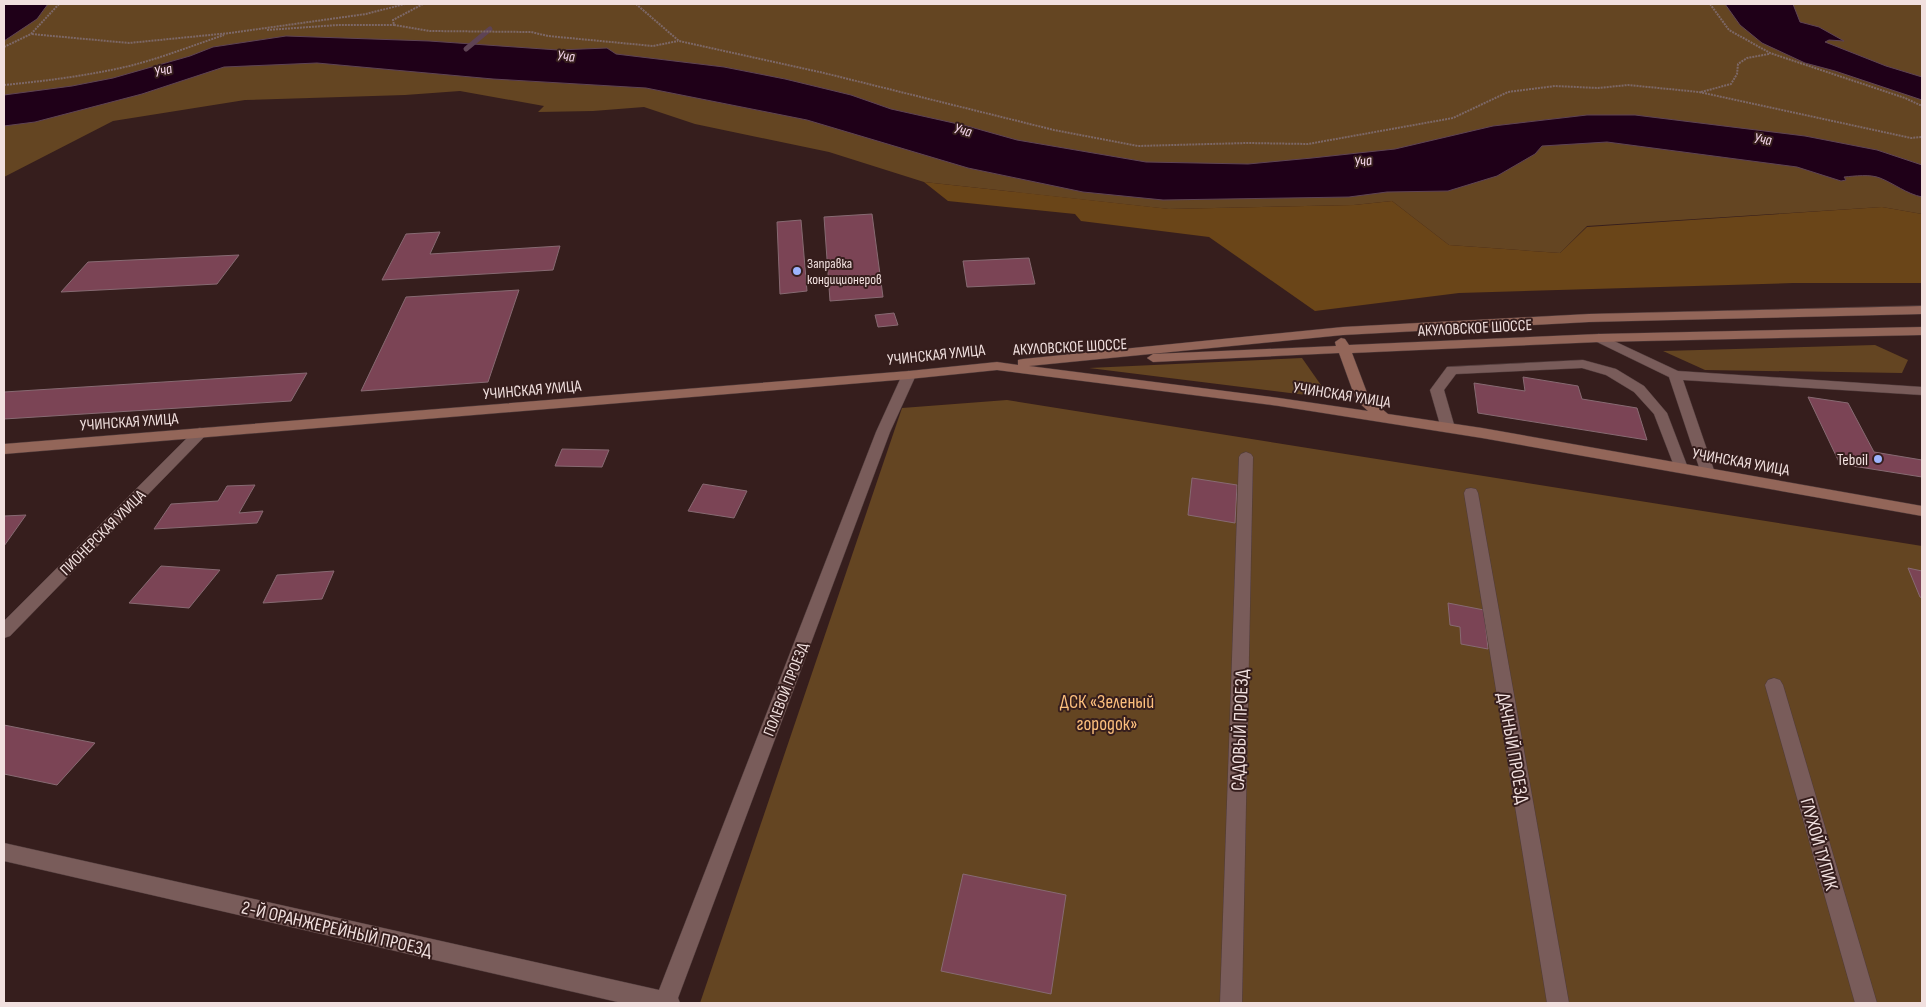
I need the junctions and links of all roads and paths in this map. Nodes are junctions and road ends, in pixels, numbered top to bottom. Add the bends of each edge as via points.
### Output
1 (59, 4) edge
2 (405, 4) edge
3 (423, 4) edge
4 (636, 4) edge
5 (1710, 4) edge
6 (394, 25) junction
7 (230, 33) junction
8 (30, 34) junction
9 (679, 41) junction
10 (4, 48) edge
11 (1770, 54) junction
12 (4, 85) edge
13 (1699, 92) junction
14 (1922, 106) edge
15 (1922, 137) edge
16 (1922, 310) edge
17 (1343, 331) junction
18 (1922, 331) edge
19 (1599, 338) junction
20 (1343, 350) junction
21 (997, 366) junction
22 (1676, 375) junction
23 (909, 376) junction
24 (1922, 391) edge
25 (1386, 419) junction
26 (1448, 428) junction
27 (200, 434) junction
28 (4, 449) edge
29 (1246, 458) dead end
30 (1681, 468) junction
31 (1708, 473) junction
32 (1471, 493) dead end
33 (1922, 511) edge
34 (4, 631) edge
35 (1774, 685) dead end
36 (4, 852) edge
37 (667, 1003) edge
38 (1231, 1003) edge
39 (1558, 1003) edge
40 (1866, 1003) edge

1 - 8 path
2 - 7 path via 366,14
3 - 6 path via 393,20
4 - 9 path
5 - 11 path via 1729,30
6 - 7 path via 329,25
6 - 9 path via 430,31 531,32 653,46
7 - 8 path via 129,43
7 - 12 path via 144,62 38,82
8 - 10 path
9 - 13 path via 1054,130 1138,146 1308,144 1453,118 1508,92 1555,86 1598,88 1628,85
11 - 13 path via 1747,58 1738,64 1731,84
11 - 14 path
13 - 15 path via 1911,138
16 - 17 main road, АКУЛОВСКОЕ ШОССЕ via 1590,318
17 - 20 main road via 1340,337
17 - 21 main road, АКУЛОВСКОЕ ШОССЕ
18 - 19 main road, АКУЛОВСКОЕ ШОССЕ
19 - 20 main road, АКУЛОВСКОЕ ШОССЕ
19 - 22 street
20 - 21 main road, АКУЛОВСКОЕ ШОССЕ
20 - 25 main road via 1364,400
21 - 23 main road, УЧИНСКАЯ УЛИЦА
21 - 25 main road, УЧИНСКАЯ УЛИЦА
22 - 24 street
22 - 31 street
23 - 27 main road, УЧИНСКАЯ УЛИЦА
23 - 37 street, ПОЛЕВОЙ ПРОЕЗД via 882,432
25 - 26 main road, УЧИНСКАЯ УЛИЦА
26 - 30 main road, УЧИНСКАЯ УЛИЦА
26 - 30 street via 1437,390 1452,370 1583,364 1611,372 1639,389 1660,413
27 - 28 main road, УЧИНСКАЯ УЛИЦА
27 - 34 street, ПИОНЕРСКАЯ УЛИЦА
29 - 38 street, САДОВЫЙ ПРОЕЗД
30 - 31 main road, УЧИНСКАЯ УЛИЦА
31 - 33 main road, УЧИНСКАЯ УЛИЦА
32 - 39 street, ДАЧНЫЙ ПРОЕЗД
35 - 40 street, ГЛУХОЙ ТУПИК
36 - 37 street, 2-Й ОРАНЖЕРЕЙНЫЙ ПРОЕЗД

